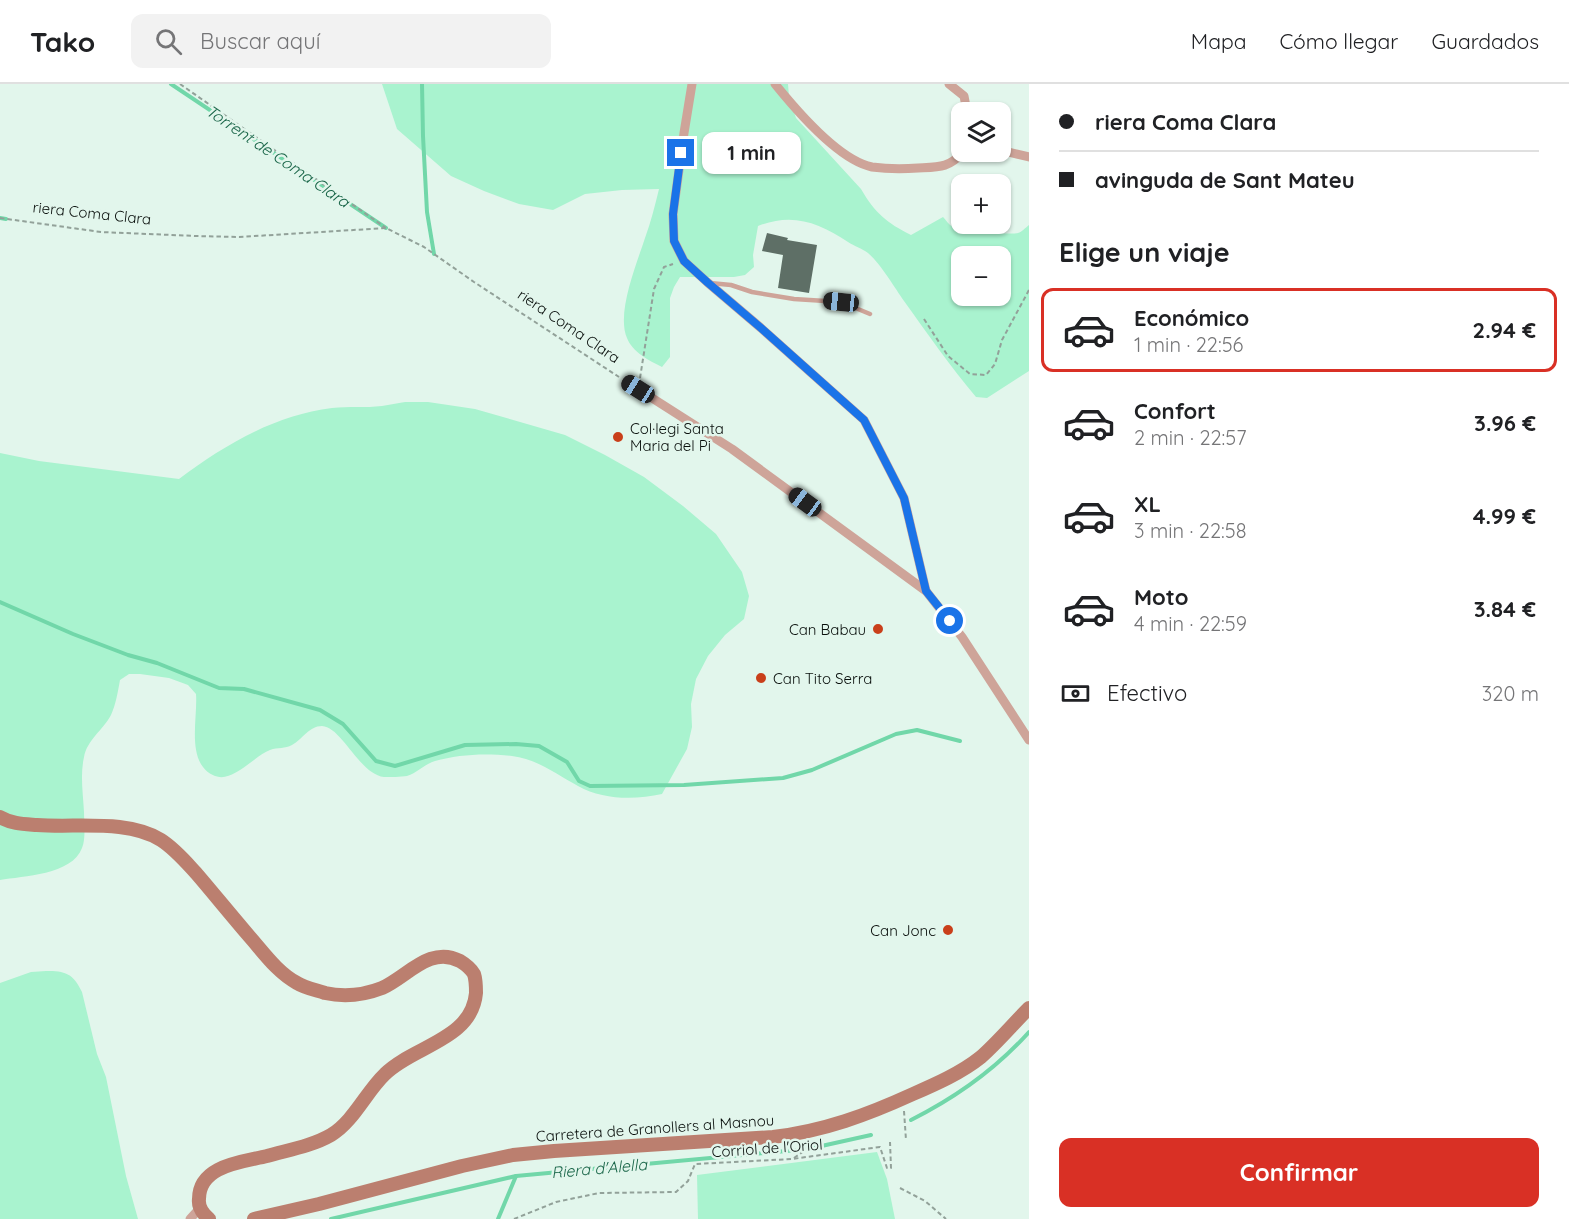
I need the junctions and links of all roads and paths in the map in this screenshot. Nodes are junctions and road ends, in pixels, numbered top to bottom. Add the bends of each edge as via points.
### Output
1 (180, 84) edge
2 (692, 84) edge
3 (775, 84) edge
4 (949, 84) edge
5 (965, 102) edge
6 (1011, 153) edge
7 (1029, 157) edge
8 (951, 162) edge
9 (0, 218) edge
10 (386, 228) junction
11 (684, 261) junction
12 (707, 282) junction
13 (1029, 290) edge
14 (870, 314) dead end
15 (924, 319) dead end
16 (627, 382) joint
17 (638, 389) junction
18 (926, 591) junction
19 (1029, 740) edge
20 (0, 817) edge
21 (1029, 1008) edge
22 (890, 1142) dead end
23 (900, 1188) dead end
24 (205, 1214) edge
25 (190, 1219) edge
26 (254, 1219) edge
27 (514, 1219) edge
28 (946, 1219) edge

1 - 10 path
2 - 11 street via 673,214 674,241
3 - 8 street via 804,119 846,156 871,166 909,169 945,167
4 - 5 street via 964,96
6 - 7 street
9 - 10 path, riera Coma Clara via 101,232 196,236
10 - 16 path, riera Coma Clara via 424,247
11 - 12 street
11 - 17 path via 664,267 654,289
12 - 14 lane via 794,299 841,302
12 - 18 street via 864,420 904,498
13 - 15 path via 1002,340 995,364 986,375 970,374 948,356
16 - 17 street, riera Coma Clara
17 - 18 street, riera Coma Clara via 732,449
18 - 19 street, riera Coma Clara via 962,637
20 - 24 main road via 15,824 123,828 161,840 184,859 278,969 314,990 355,995 382,987 429,959 443,957 463,962 474,975 475,1000 467,1018 444,1038 387,1071 350,1119 334,1133 312,1144 237,1162 214,1172 200,1190 198,1200
21 - 26 main road, Carretera de Granollers al Masnou via 980,1057 959,1071 847,1122 773,1137 513,1155
22 - 27 path, Corriol de l'Oriol via 891,1168 887,1168 880,1147 792,1159 695,1164 688,1181 676,1192 598,1193 556,1202
23 - 28 path via 925,1201
24 - 25 street

